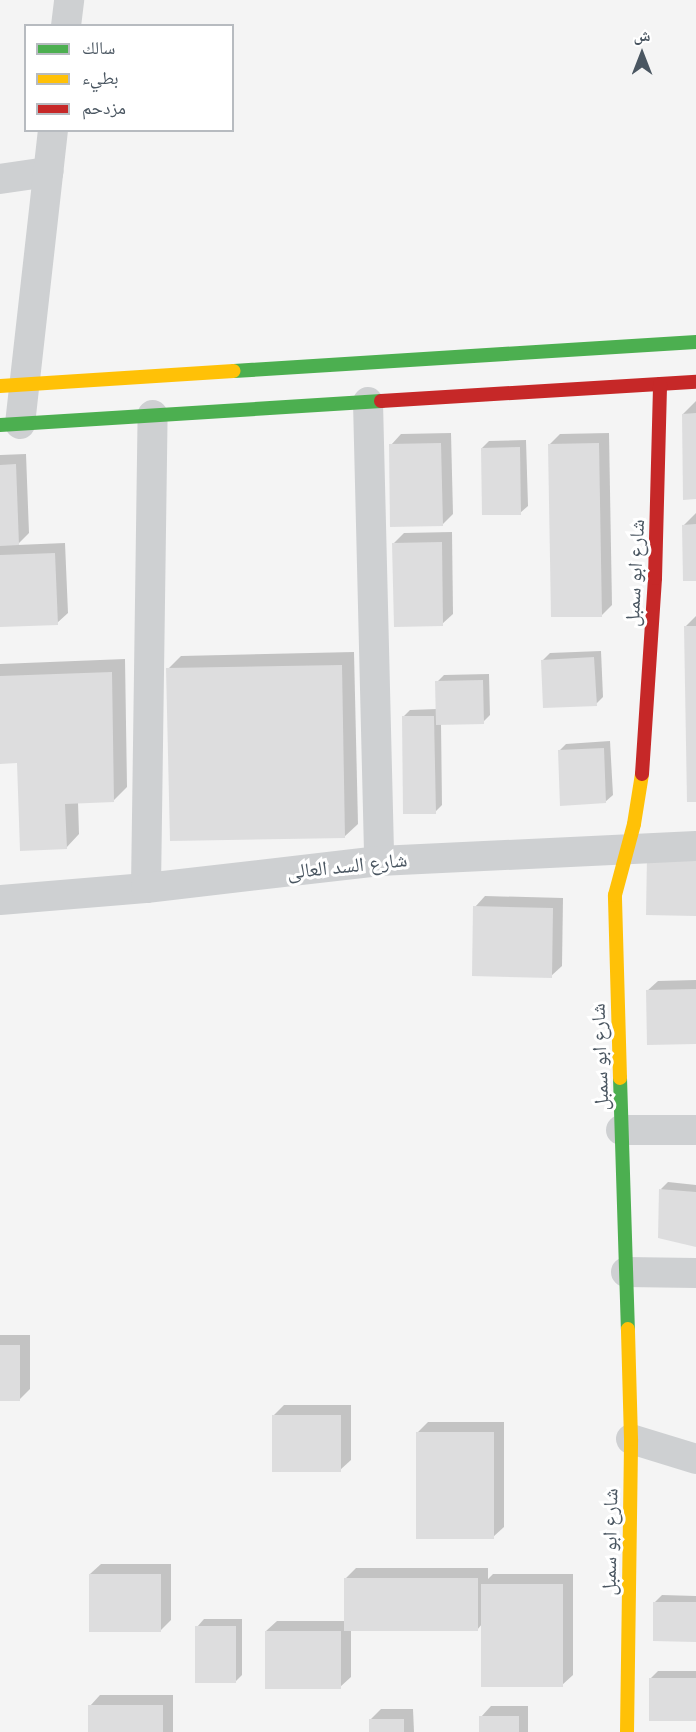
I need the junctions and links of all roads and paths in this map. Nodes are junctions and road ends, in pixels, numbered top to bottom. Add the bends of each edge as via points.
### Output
1 (69, 0) edge
2 (66, 24) edge
3 (53, 132) edge
4 (48, 172) junction
5 (0, 179) edge
6 (696, 342) edge
7 (696, 382) edge
8 (660, 384) junction
9 (11, 385) edge
10 (368, 402) junction
11 (153, 416) junction
12 (10, 424) edge
13 (696, 846) edge
14 (624, 849) junction
15 (379, 861) junction
16 (146, 888) junction
17 (0, 900) edge
18 (621, 1130) junction
19 (696, 1130) edge
20 (626, 1272) junction
21 (696, 1273) edge
22 (631, 1439) junction
23 (696, 1459) edge
24 (627, 1732) edge

1 - 2 street
3 - 4 street
4 - 5 street
4 - 9 street
6 - 9 main road
7 - 8 main road
8 - 10 main road
8 - 14 main road, شارع ابو سمبل via 656,578 643,766 634,824
9 - 12 street
10 - 11 main road
10 - 15 street
11 - 12 main road
11 - 16 street
13 - 14 street, شارع السد العالى
14 - 15 street, شارع السد العالى
14 - 18 main road, شارع ابو سمبل via 615,895
15 - 16 street, شارع السد العالى
16 - 17 street, شارع السد العالى
18 - 19 street
18 - 20 main road, شارع ابو سمبل
20 - 21 street
20 - 22 main road, شارع ابو سمبل
22 - 23 street
22 - 24 main road, شارع ابو سمبل

